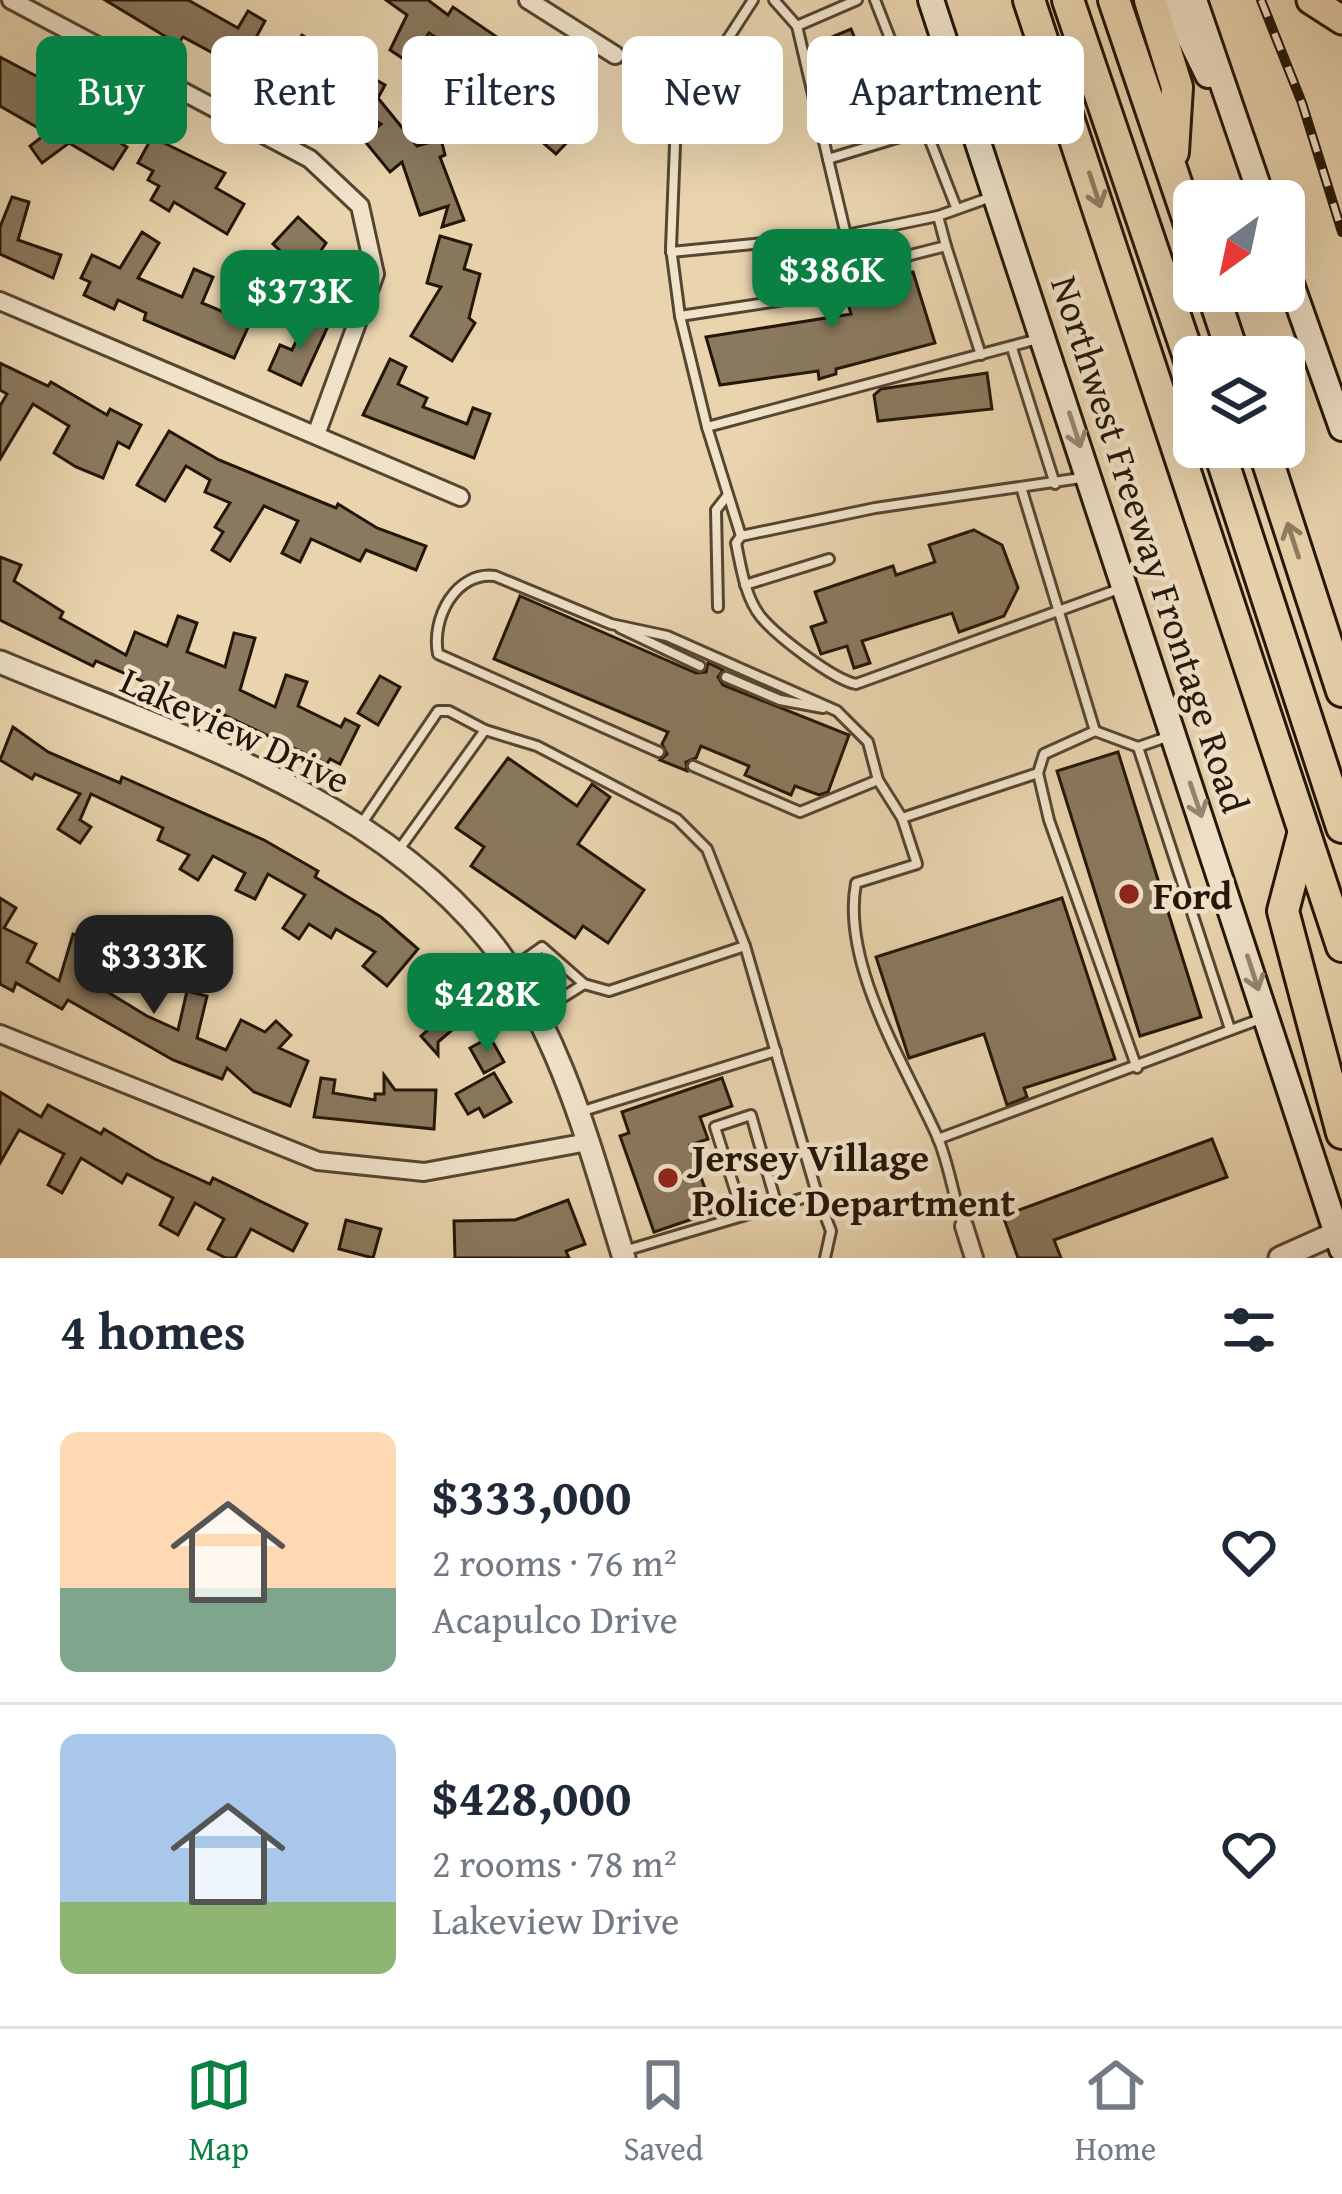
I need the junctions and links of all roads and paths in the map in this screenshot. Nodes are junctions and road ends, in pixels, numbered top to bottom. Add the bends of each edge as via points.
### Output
1 (11, 0) edge
2 (528, 0) edge
3 (753, 0) edge
4 (774, 0) edge
5 (857, 0) edge
6 (875, 0) edge
7 (931, 0) edge
8 (1029, 0) edge
9 (1068, 0) edge
10 (1114, 0) edge
11 (1194, 0) edge
12 (1311, 0) edge
13 (1159, 6) edge
14 (1342, 20) edge
15 (797, 26) junction
16 (888, 36) edge
17 (615, 55) dead end
18 (1242, 134) junction
19 (878, 144) edge
20 (929, 144) edge
21 (829, 159) junction
22 (1172, 170) junction
23 (1175, 180) edge
24 (1256, 180) edge
25 (998, 195) junction
26 (956, 207) junction
27 (938, 216) junction
28 (846, 235) junction
29 (946, 246) junction
30 (671, 252) junction
31 (883, 262) dead end
32 (847, 274) dead end
33 (0, 301) edge
34 (1301, 312) edge
35 (680, 316) junction
36 (1182, 336) edge
37 (1045, 337) junction
38 (1012, 348) junction
39 (981, 355) junction
40 (707, 428) junction
41 (1342, 428) edge
42 (317, 432) junction
43 (1225, 468) edge
44 (1270, 468) edge
45 (1090, 477) junction
46 (1055, 484) junction
47 (1021, 487) junction
48 (728, 495) junction
49 (460, 497) dead end
50 (741, 536) junction
51 (829, 559) dead end
52 (746, 584) junction
53 (1126, 586) junction
54 (718, 607) dead end
55 (1059, 614) junction
56 (611, 624) junction
57 (0, 662) edge
58 (700, 666) dead end
59 (726, 677) dead end
60 (1342, 692) edge
61 (836, 711) junction
62 (485, 730) junction
63 (1095, 731) junction
64 (1174, 735) junction
65 (1138, 747) junction
66 (659, 752) dead end
67 (693, 766) dead end
68 (1038, 773) junction
69 (878, 781) junction
70 (902, 818) junction
71 (1342, 827) edge
72 (359, 828) junction
73 (1304, 831) junction
74 (397, 852) junction
75 (745, 946) junction
76 (1342, 946) edge
77 (508, 971) junction
78 (584, 984) junction
79 (534, 1016) junction
80 (1267, 1016) junction
81 (1230, 1029) junction
82 (0, 1034) edge
83 (776, 1051) junction
84 (1137, 1068) junction
85 (576, 1113) junction
86 (1342, 1133) edge
87 (938, 1138) junction
88 (588, 1142) junction
89 (818, 1194) junction
90 (777, 1206) junction
91 (743, 1216) junction
92 (964, 1226) joint
93 (1339, 1241) edge
94 (623, 1255) edge
95 (825, 1258) edge
96 (974, 1258) edge
97 (1280, 1258) edge

1 - 42 street via 310,159 360,206 375,274
2 - 17 street
3 - 30 lane via 676,119
4 - 15 lane
5 - 15 lane
6 - 16 lane
7 - 25 main road, Northwest Freeway Frontage Road
8 -> 73 highway
9 - 36 highway
10 - 22 highway
11 - 18 main road
12 - 14 main road
13 - 18 main road
13 - 22 highway via 1177,87
15 - 21 lane
18 - 24 main road
19 - 21 lane
20 - 26 lane
21 - 28 lane
22 - 23 highway
25 - 26 lane
25 - 37 main road, Northwest Freeway Frontage Road
26 - 27 lane
27 - 28 lane
27 - 29 lane
28 - 30 lane
29 - 31 lane
29 - 39 lane
30 - 35 lane
32 - 35 lane via 805,297
33 - 42 street
34 - 41 main road
35 - 40 lane
37 - 38 lane
37 -> 45 main road, Northwest Freeway Frontage Road
38 - 39 lane
38 - 46 lane
39 - 40 lane
40 - 48 lane
42 - 49 street
43 - 71 highway
60 -> 44 highway
45 - 46 lane
45 - 53 main road, Northwest Freeway Frontage Road
46 - 47 lane
47 - 50 lane
47 - 55 lane
48 - 50 lane
48 - 54 lane via 716,510
50 - 52 lane
51 - 52 lane
52 - 55 lane via 760,616 839,680 856,684
53 - 55 lane
53 - 64 main road, Northwest Freeway Frontage Road
55 - 63 lane
56 - 58 lane
56 - 61 lane via 668,636
56 - 66 lane via 475,573 458,584 436,641 449,661
57 - 72 street, Lakeview Drive via 253,768
59 - 61 lane via 780,700
61 - 69 lane via 868,742
62 - 72 lane via 438,711
62 - 74 lane
62 - 75 lane via 537,746 677,819 706,849
63 - 65 lane
63 - 68 lane via 1044,754
64 - 65 lane
64 -> 80 main road, Northwest Freeway Frontage Road
65 - 81 lane
67 - 69 lane via 800,812
68 - 70 lane
68 - 84 lane
69 - 70 lane
70 - 87 lane via 917,864 856,883 850,915 892,1041
72 - 74 street, Lakeview Drive
73 - 76 highway
73 - 86 highway via 1283,911
74 - 77 street, Lakeview Drive via 490,942
75 - 78 lane via 610,991
75 - 83 lane
77 - 78 lane via 542,946
77 - 79 street, Lakeview Drive
78 - 79 lane
79 - 85 street, Lakeview Drive
80 - 81 lane
80 - 93 main road, Northwest Freeway Frontage Road
81 - 84 lane
82 - 88 street via 318,1161 424,1172
83 - 85 lane
83 - 89 lane
84 - 87 lane
85 - 88 street, Lakeview Drive
87 - 92 lane
88 - 94 street, Lakeview Drive
89 - 90 lane
89 - 95 lane via 831,1231
90 - 91 lane
90 - 91 lane via 751,1115 715,1127
91 - 94 lane
92 - 96 street
93 - 97 street

